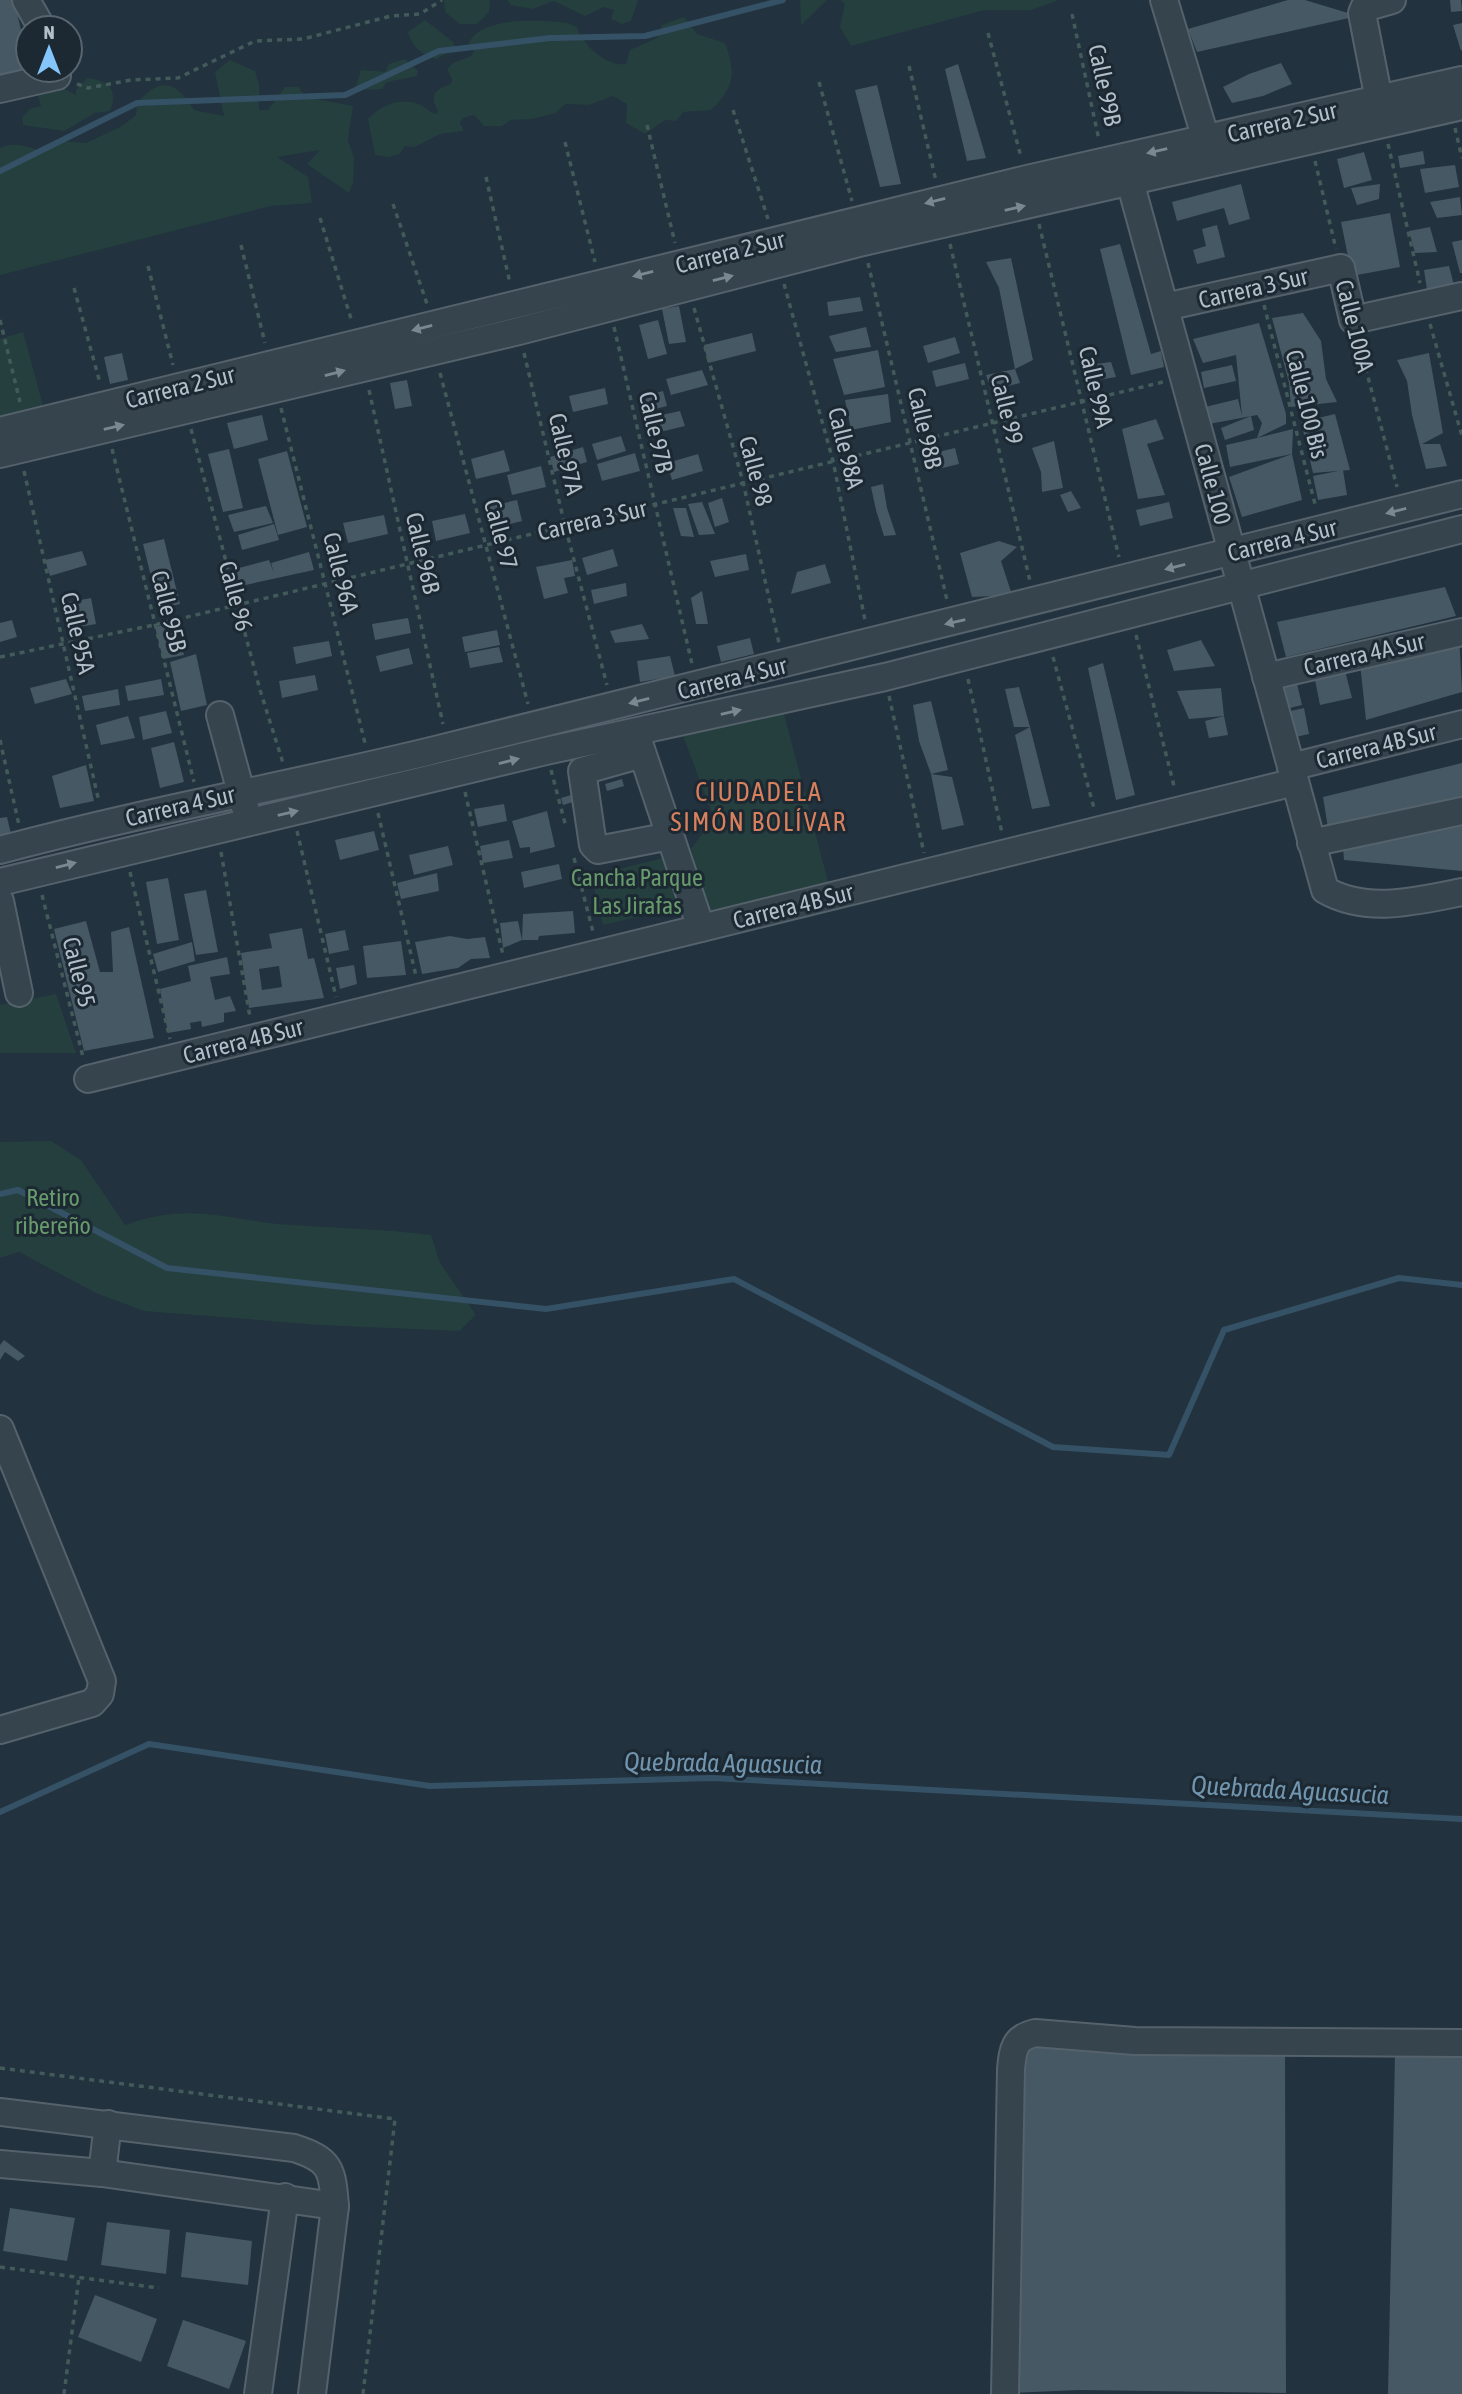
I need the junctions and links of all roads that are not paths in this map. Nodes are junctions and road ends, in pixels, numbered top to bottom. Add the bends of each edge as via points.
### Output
1 (1164, 0) edge
2 (1392, 0) edge
3 (1462, 80) edge
4 (18, 84) edge
5 (0, 89) edge
6 (1379, 100) junction
7 (1456, 107) edge
8 (1210, 152) junction
9 (1120, 168) junction
10 (1341, 268) joint
11 (1462, 296) edge
12 (1165, 307) junction
13 (75, 425) junction
14 (0, 431) edge
15 (9, 452) edge
16 (1462, 494) edge
17 (1462, 529) edge
18 (1232, 552) junction
19 (1241, 585) junction
20 (1462, 632) edge
21 (1266, 677) junction
22 (220, 715) dead end
23 (1462, 724) edge
24 (639, 743) junction
25 (1293, 774) junction
26 (241, 792) junction
27 (1462, 811) edge
28 (249, 822) junction
29 (670, 836) junction
30 (1311, 843) junction
31 (12, 847) edge
32 (0, 882) edge
33 (1462, 892) edge
34 (0, 901) edge
35 (701, 929) junction
36 (19, 993) dead end
37 (88, 1079) road end
38 (0, 1429) edge
39 (0, 1730) edge
40 (1462, 2043) edge
41 (0, 2112) edge
42 (108, 2124) junction
43 (0, 2164) edge
44 (102, 2173) junction
45 (285, 2197) junction
46 (335, 2206) junction
47 (258, 2394) edge
48 (312, 2394) edge
49 (1005, 2394) edge

1 - 8 street
2 - 6 street via 1364,8 1362,13
3 - 6 street, Carrera 2 Sur
4 - 5 street
6 - 8 street, Carrera 2 Sur
7 - 8 street, Carrera 2 Sur via 1311,142
8 - 9 street, Carrera 2 Sur
9 - 12 street, Calle 100
9 - 13 street, Carrera 2 Sur
10 - 11 street, Calle 100A via 1353,320
10 - 12 street, Carrera 3 Sur
12 - 18 street, Calle 100
13 - 14 street, Carrera 2 Sur via 26,425
13 - 15 street, Carrera 2 Sur
16 -> 18 street, Carrera 4 Sur
17 - 19 street, Carrera 4 Sur
18 - 19 street, Calle 100
18 -> 26 street, Carrera 4 Sur via 697,687
19 - 21 street, Calle 100
24 -> 19 street, Carrera 4 Sur
20 - 21 street, Carrera 4A Sur
21 - 25 street, Calle 100
22 - 26 street
23 - 25 street, Carrera 4B Sur
28 -> 24 street, Carrera 4 Sur via 460,773
24 - 29 street
24 - 29 street via 582,771 593,845 598,850
25 - 30 street, Calle 100
25 - 35 street, Carrera 4B Sur via 1180,810
26 - 28 street
26 - 31 street, Carrera 4 Sur
27 - 30 street
32 -> 28 street, Carrera 4 Sur
29 - 35 street
30 - 33 street, Calle 100 via 1325,891 1342,900 1394,905
34 - 36 street
35 - 37 street, Carrera 4B Sur
38 - 39 street via 102,1681 100,1694 92,1703
40 - 49 street via 1135,2041 1035,2032 1023,2035 1014,2044 1011,2069
41 - 42 street
42 - 44 street
42 - 46 street via 294,2148 319,2156 332,2174
43 - 44 street
44 - 45 street
45 - 46 street
45 - 47 street
46 - 48 street

